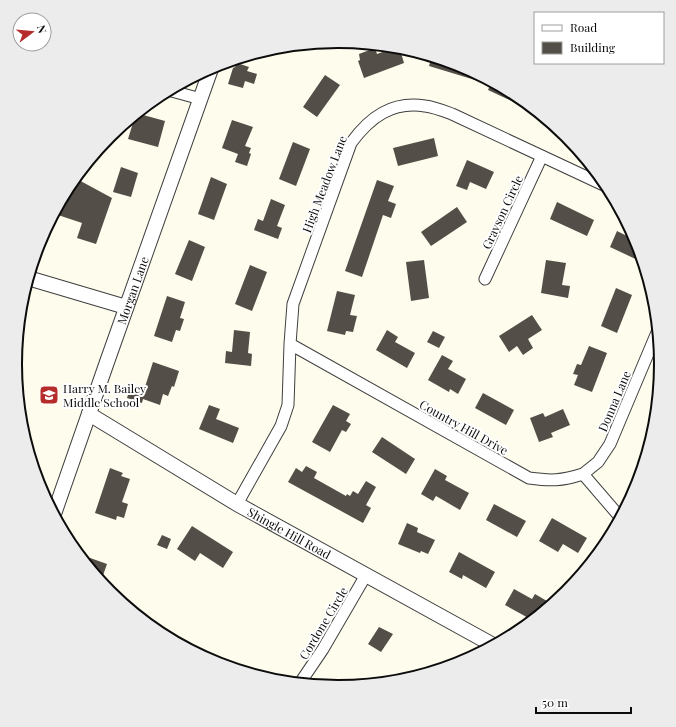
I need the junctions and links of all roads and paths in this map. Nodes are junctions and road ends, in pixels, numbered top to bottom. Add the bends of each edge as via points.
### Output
1 (209, 75) edge
2 (176, 92) edge
3 (201, 99) junction
4 (542, 156) junction
5 (596, 182) edge
6 (34, 280) edge
7 (485, 280) dead end
8 (126, 307) junction
9 (653, 342) edge
10 (290, 344) junction
11 (89, 414) junction
12 (583, 474) junction
13 (237, 504) junction
14 (57, 506) edge
15 (616, 513) edge
16 (366, 575) junction
17 (487, 642) edge
18 (304, 678) edge

1 - 3 street, Morgan Lane
2 - 3 street
3 - 8 street, Morgan Lane
4 - 5 street, High Meadow Lane
4 - 7 street, Grayson Circle
4 - 10 street, High Meadow Lane via 452,114 426,106 396,107 382,112 360,131 351,143 293,304
6 - 8 street
8 - 11 street, Morgan Lane
9 - 12 street, Donna Lane via 610,444 598,462
10 - 12 street, Country Hill Drive via 529,478 551,481
10 - 13 street, High Meadow Lane via 288,405 281,426
11 - 13 street, Shingle Hill Road
11 - 14 street, Morgan Lane
12 - 15 street
13 - 16 street, Shingle Hill Road
16 - 17 street, Shingle Hill Road
16 - 18 street, Cordone Circle via 324,649

